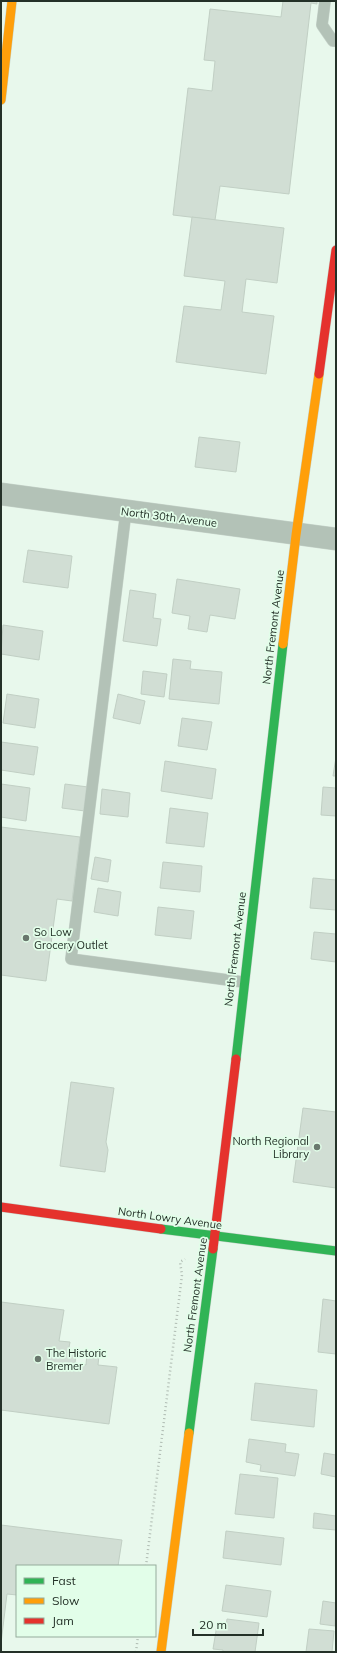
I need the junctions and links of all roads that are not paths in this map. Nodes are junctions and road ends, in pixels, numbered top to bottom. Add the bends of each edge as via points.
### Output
1 (12, 1) edge
2 (325, 1) edge
3 (336, 41) edge
4 (1, 100) edge
5 (336, 250) edge
6 (1, 494) edge
7 (126, 511) junction
8 (296, 535) junction
9 (336, 539) edge
10 (243, 982) junction
11 (1, 1207) edge
12 (215, 1236) junction
13 (336, 1251) edge
14 (161, 1652) edge

1 - 4 street
2 - 3 lane via 322,25 333,41
5 - 8 street, North Fremont Avenue
6 - 7 street, North 30th Avenue
7 - 8 street, North 30th Avenue
7 - 10 lane via 71,959
8 - 9 street, North 30th Avenue
8 - 10 street, North Fremont Avenue
10 - 12 street, North Fremont Avenue
11 - 12 street, North Lowry Avenue
12 - 13 street, North Lowry Avenue
12 - 14 street, North Fremont Avenue

